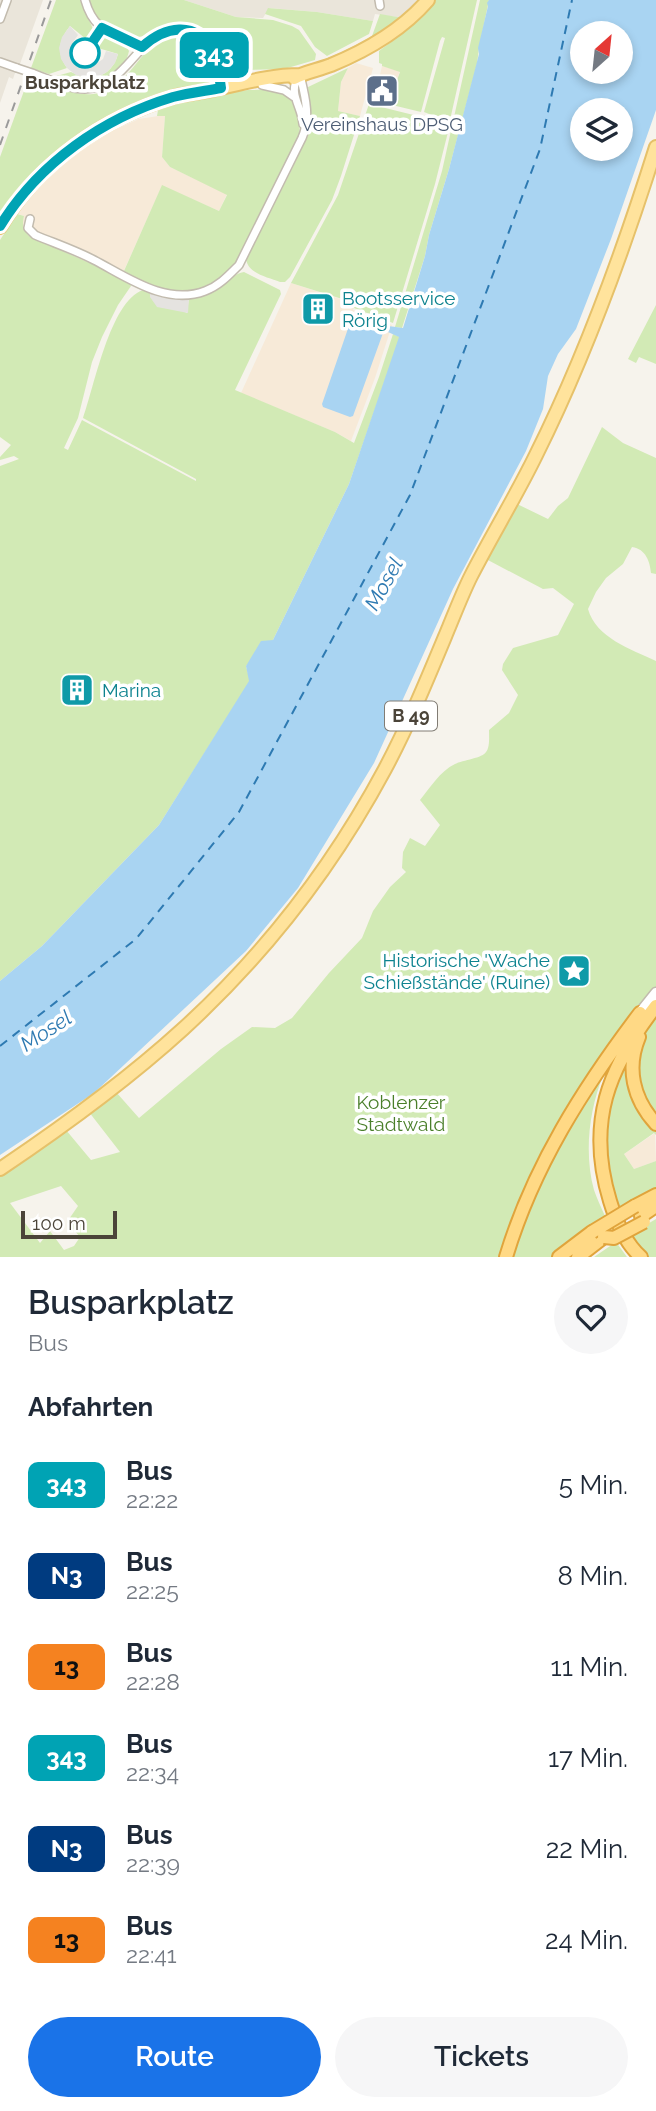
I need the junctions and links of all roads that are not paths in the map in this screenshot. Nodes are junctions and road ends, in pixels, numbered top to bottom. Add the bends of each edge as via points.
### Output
1 (7, 0) edge
2 (85, 0) edge
3 (428, 0) edge
4 (0, 19) edge
5 (194, 32) junction
6 (142, 47) junction
7 (0, 62) edge
8 (229, 65) junction
9 (300, 75) junction
10 (257, 83) junction
11 (221, 88) junction
12 (295, 98) junction
13 (302, 138) junction
14 (656, 147) edge
15 (30, 219) dead end
16 (0, 226) edge
17 (656, 993) edge
18 (656, 1006) edge
19 (640, 1013) junction
20 (656, 1124) edge
21 (0, 1169) edge
22 (656, 1195) edge
23 (656, 1206) edge
24 (644, 1215) edge
25 (598, 1237) junction
26 (506, 1257) edge
27 (559, 1257) edge
28 (578, 1257) edge
29 (633, 1257) edge
30 (641, 1257) edge

1 - 4 street
2 - 6 street via 102,28
3 - 9 main road via 366,47
5 - 6 street via 165,31
5 - 8 street via 215,44
5 - 11 street via 214,54
6 - 7 street, bridge via 121,73 96,87 75,88
8 - 10 street
8 - 11 street via 230,77
9 - 10 main road
9 - 12 street via 293,84
9 - 13 street via 307,114
10 - 11 main road
10 - 12 street
11 - 16 main road via 151,104 92,134 43,172
12 - 13 street via 302,115
13 - 15 street via 239,265 223,282 205,291 162,293 137,283 35,235 28,228
14 - 21 main road, B 49 via 568,387 470,579 414,710 358,817 285,920 185,1028 116,1086
17 - 19 street
18 - 20 highway via 634,1048 632,1065 637,1096
18 - 30 highway via 617,1066 601,1131 612,1208
19 - 26 highway via 552,1144
19 - 29 highway via 612,1064 597,1108 594,1153 600,1193 613,1228
22 - 24 highway
23 - 24 highway
24 - 25 highway
25 - 27 highway
25 - 28 highway

